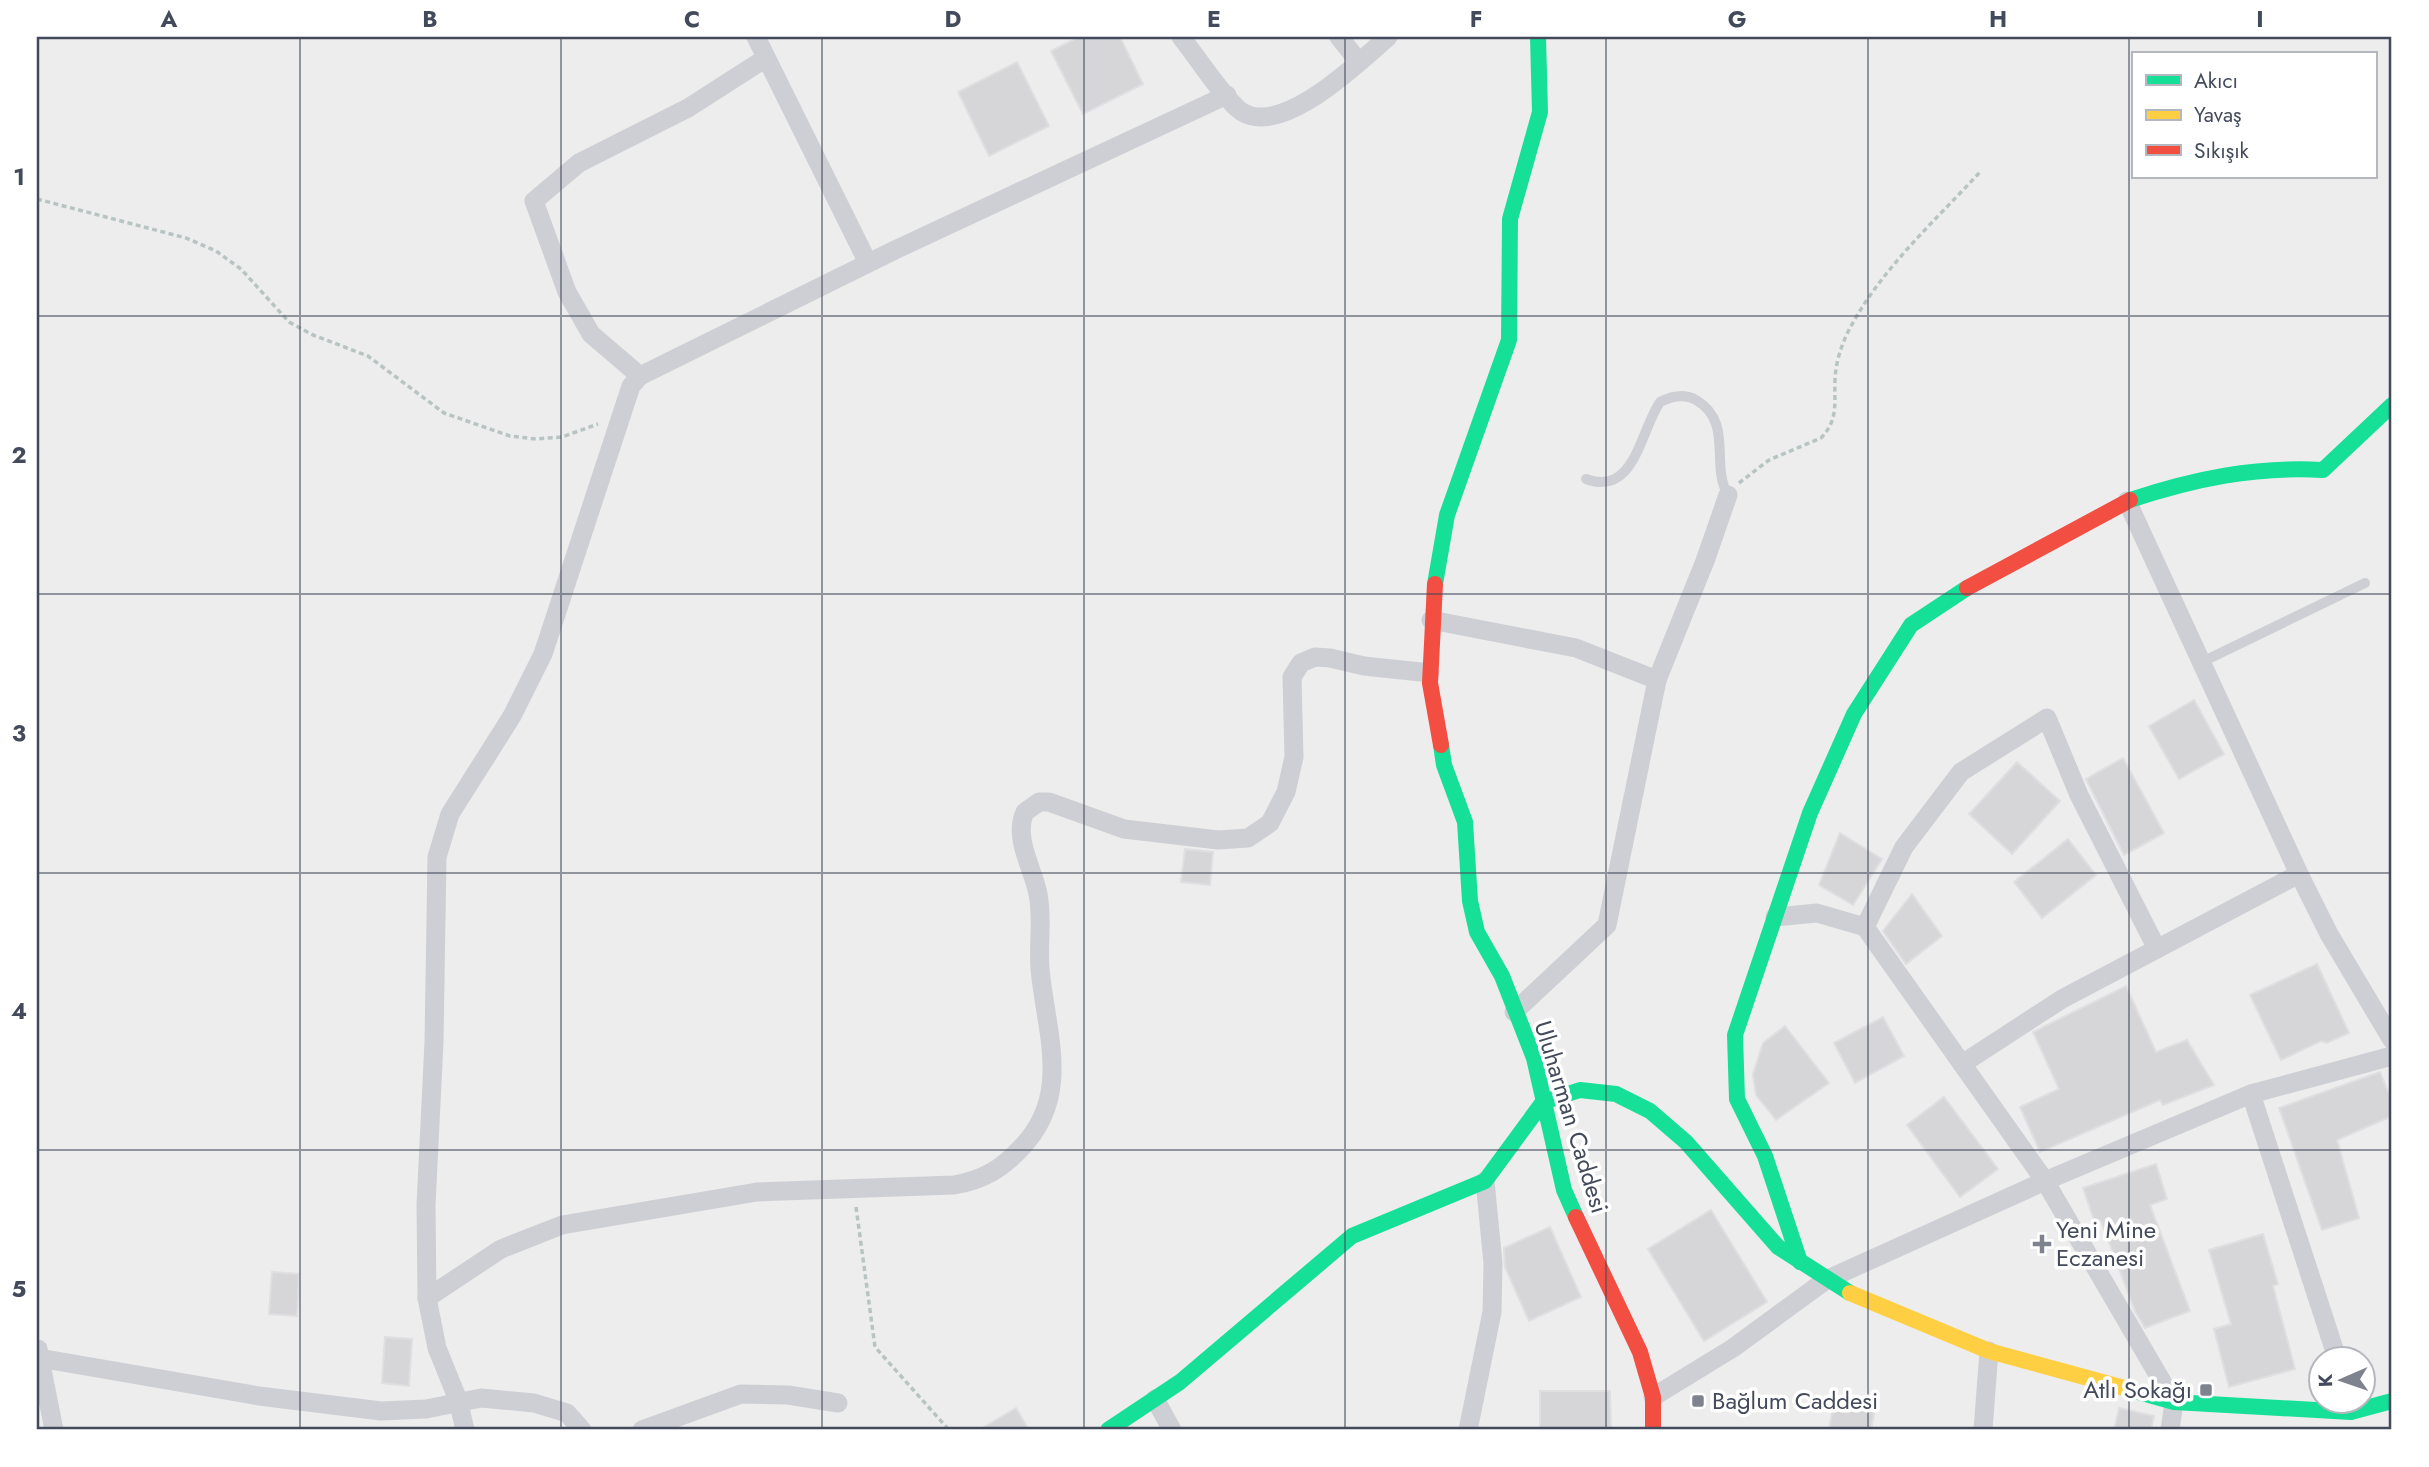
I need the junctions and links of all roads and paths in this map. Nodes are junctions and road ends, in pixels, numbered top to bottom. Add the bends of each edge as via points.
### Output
1 (756, 37) edge
2 (1181, 37) edge
3 (1339, 37) edge
4 (1388, 37) edge
5 (1538, 37) edge
6 (766, 58) junction
7 (1359, 62) junction
8 (1227, 95) junction
9 (1980, 172) dead end
10 (37, 199) edge
11 (868, 263) junction
12 (640, 376) junction
13 (2392, 405) edge
14 (618, 423) junction
15 (1586, 479) dead end
16 (1728, 495) junction
17 (2127, 501) junction
18 (2365, 583) dead end
19 (1431, 620) junction
20 (2202, 662) junction
21 (1430, 673) junction
22 (1657, 680) junction
23 (2299, 874) junction
24 (1775, 917) junction
25 (1865, 927) junction
26 (2157, 949) junction
27 (1514, 1012) junction
28 (2392, 1040) edge
29 (2392, 1056) edge
30 (1962, 1064) junction
31 (2250, 1094) junction
32 (1543, 1102) junction
33 (1485, 1181) junction
34 (2045, 1181) junction
35 (853, 1188) junction
36 (1800, 1262) junction
37 (1826, 1280) junction
38 (427, 1298) junction
39 (2332, 1344) edge
40 (1989, 1351) junction
41 (38, 1352) edge
42 (1653, 1397) junction
43 (1155, 1399) junction
44 (458, 1400) junction
45 (2174, 1402) junction
46 (838, 1403) dead end
47 (2306, 1411) edge
48 (54, 1430) edge
49 (465, 1430) edge
50 (582, 1430) edge
51 (642, 1430) edge
52 (949, 1430) edge
53 (1108, 1430) edge
54 (1172, 1430) edge
55 (1468, 1430) edge
56 (1653, 1430) edge
57 (1983, 1430) edge
58 (2170, 1430) edge

1 - 6 street
2 - 8 street
3 - 7 street
4 - 7 street
5 - 19 street, Uluharman Caddesi via 1540,112 1510,219 1509,340 1451,497
6 - 11 street
6 - 12 street via 688,108 579,163 534,201 567,292 591,334
7 - 8 street via 1291,112 1266,117 1242,111
8 - 11 street
9 - 16 path via 1885,275 1857,315 1838,363 1835,415 1827,432 1758,467
10 - 14 path via 186,238 216,251 246,275 289,323 368,356 444,413 510,436 536,439
11 - 12 street
12 - 14 street via 628,393
13 - 17 street via 2323,470 2287,468 2190,480
14 - 38 street via 543,654 512,716 450,814 438,849
15 - 16 lane via 1603,483 1625,473 1660,402 1685,396 1701,403 1717,425
16 - 22 street
17 - 20 street
17 - 24 street via 1988,573 1911,625 1854,714 1810,813
18 - 20 lane
19 - 21 street, Uluharman Caddesi
19 - 22 street via 1576,648
20 - 23 street
21 - 27 street, Uluharman Caddesi via 1444,765 1465,822 1472,917 1502,976
21 - 35 street via 1330,658 1315,657 1301,663 1291,685 1294,757 1286,792 1270,823 1248,838 1235,842 1147,833 1105,824 1049,802 1031,806 1021,820 1020,832 1039,899 1040,970 1054,1072 1041,1123 1000,1169 972,1182
22 - 27 street via 1607,925
23 - 26 street
23 - 28 street
24 - 25 street via 1817,913
24 - 36 street via 1735,1035 1737,1099 1765,1156
25 - 26 street via 1904,847 1961,772 2047,718 2079,795
25 - 30 street
26 - 30 street via 2062,999
27 - 32 street, Uluharman Caddesi via 1534,1058
29 - 31 street
30 - 34 street
31 - 34 street
31 - 39 street
32 - 33 street
32 - 36 street via 1580,1090 1616,1094 1650,1111 1686,1142 1778,1247
32 - 42 street, Uluharman Caddesi via 1564,1190 1640,1352
33 - 43 street via 1352,1236
33 - 55 street via 1493,1264 1492,1312
34 - 37 street
34 - 45 street
35 - 38 street via 757,1192 562,1225 501,1249
35 - 52 path via 875,1347
36 - 37 street
37 - 40 street
37 - 42 street via 1734,1348
38 - 44 street via 438,1348
40 - 45 street
40 - 57 street
41 - 44 street via 260,1396 381,1411 426,1409
41 - 48 street
42 - 56 street, Uluharman Caddesi
43 - 53 street
43 - 54 street
44 - 49 street
44 - 50 street via 481,1398 557,1408
45 - 47 street
45 - 58 street
46 - 51 street via 741,1394

